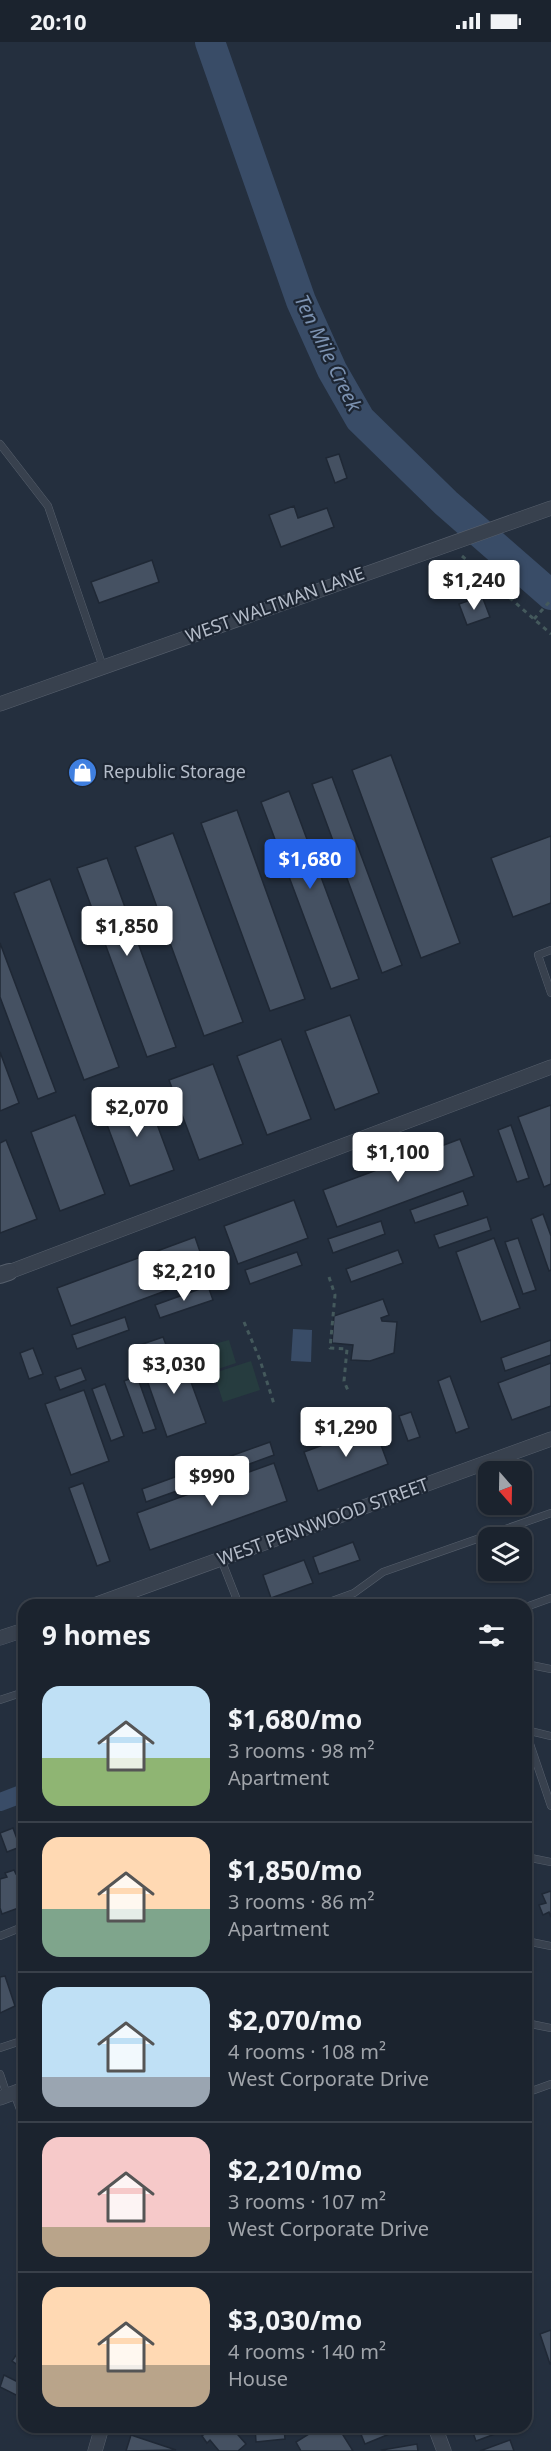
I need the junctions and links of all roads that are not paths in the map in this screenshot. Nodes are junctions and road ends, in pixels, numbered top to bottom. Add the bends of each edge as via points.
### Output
1 (0, 444) edge
2 (551, 508) edge
3 (103, 667) junction
4 (0, 704) edge
5 (551, 950) edge
6 (551, 993) edge
7 (551, 1067) edge
8 (4, 1273) edge
9 (551, 1439) edge
10 (551, 1513) edge
11 (221, 1559) junction
12 (111, 1599) edge
13 (237, 1599) edge
14 (338, 1599) edge
15 (549, 1600) edge
16 (532, 1605) edge
17 (18, 1632) edge
18 (0, 1638) edge
19 (532, 1665) edge
20 (551, 1669) edge
21 (18, 1694) edge
22 (0, 1700) edge
23 (532, 1732) edge
24 (551, 1736) edge
25 (532, 1749) edge
26 (551, 1806) edge
27 (532, 1858) edge
28 (551, 1862) edge
29 (18, 1930) edge
30 (0, 1936) edge
31 (532, 1942) edge
32 (551, 1946) edge
33 (532, 2024) edge
34 (551, 2028) edge
35 (18, 2042) edge
36 (0, 2048) edge
37 (0, 2074) edge
38 (551, 2084) edge
39 (532, 2091) edge
40 (11, 2094) edge
41 (18, 2108) edge
42 (100, 2433) edge
43 (437, 2433) edge
44 (95, 2451) edge
45 (444, 2451) edge

1 - 3 lane via 48,506
2 - 3 street, WEST WALTMAN LANE
3 - 4 street, WEST WALTMAN LANE
5 - 6 lane via 538,955
7 - 8 street
9 - 11 street, WEST PENNWOOD STREET
10 - 14 lane via 383,1572 354,1593
11 - 12 street, WEST PENNWOOD STREET
11 - 13 lane
15 - 16 lane
17 - 18 street
19 - 20 lane
21 - 22 lane
23 - 24 lane
25 - 26 lane
27 - 28 lane
29 - 30 lane
31 - 32 lane
33 - 34 lane
35 - 36 lane
37 - 40 lane
38 - 39 lane
40 - 41 lane
42 - 44 street
43 - 45 street

